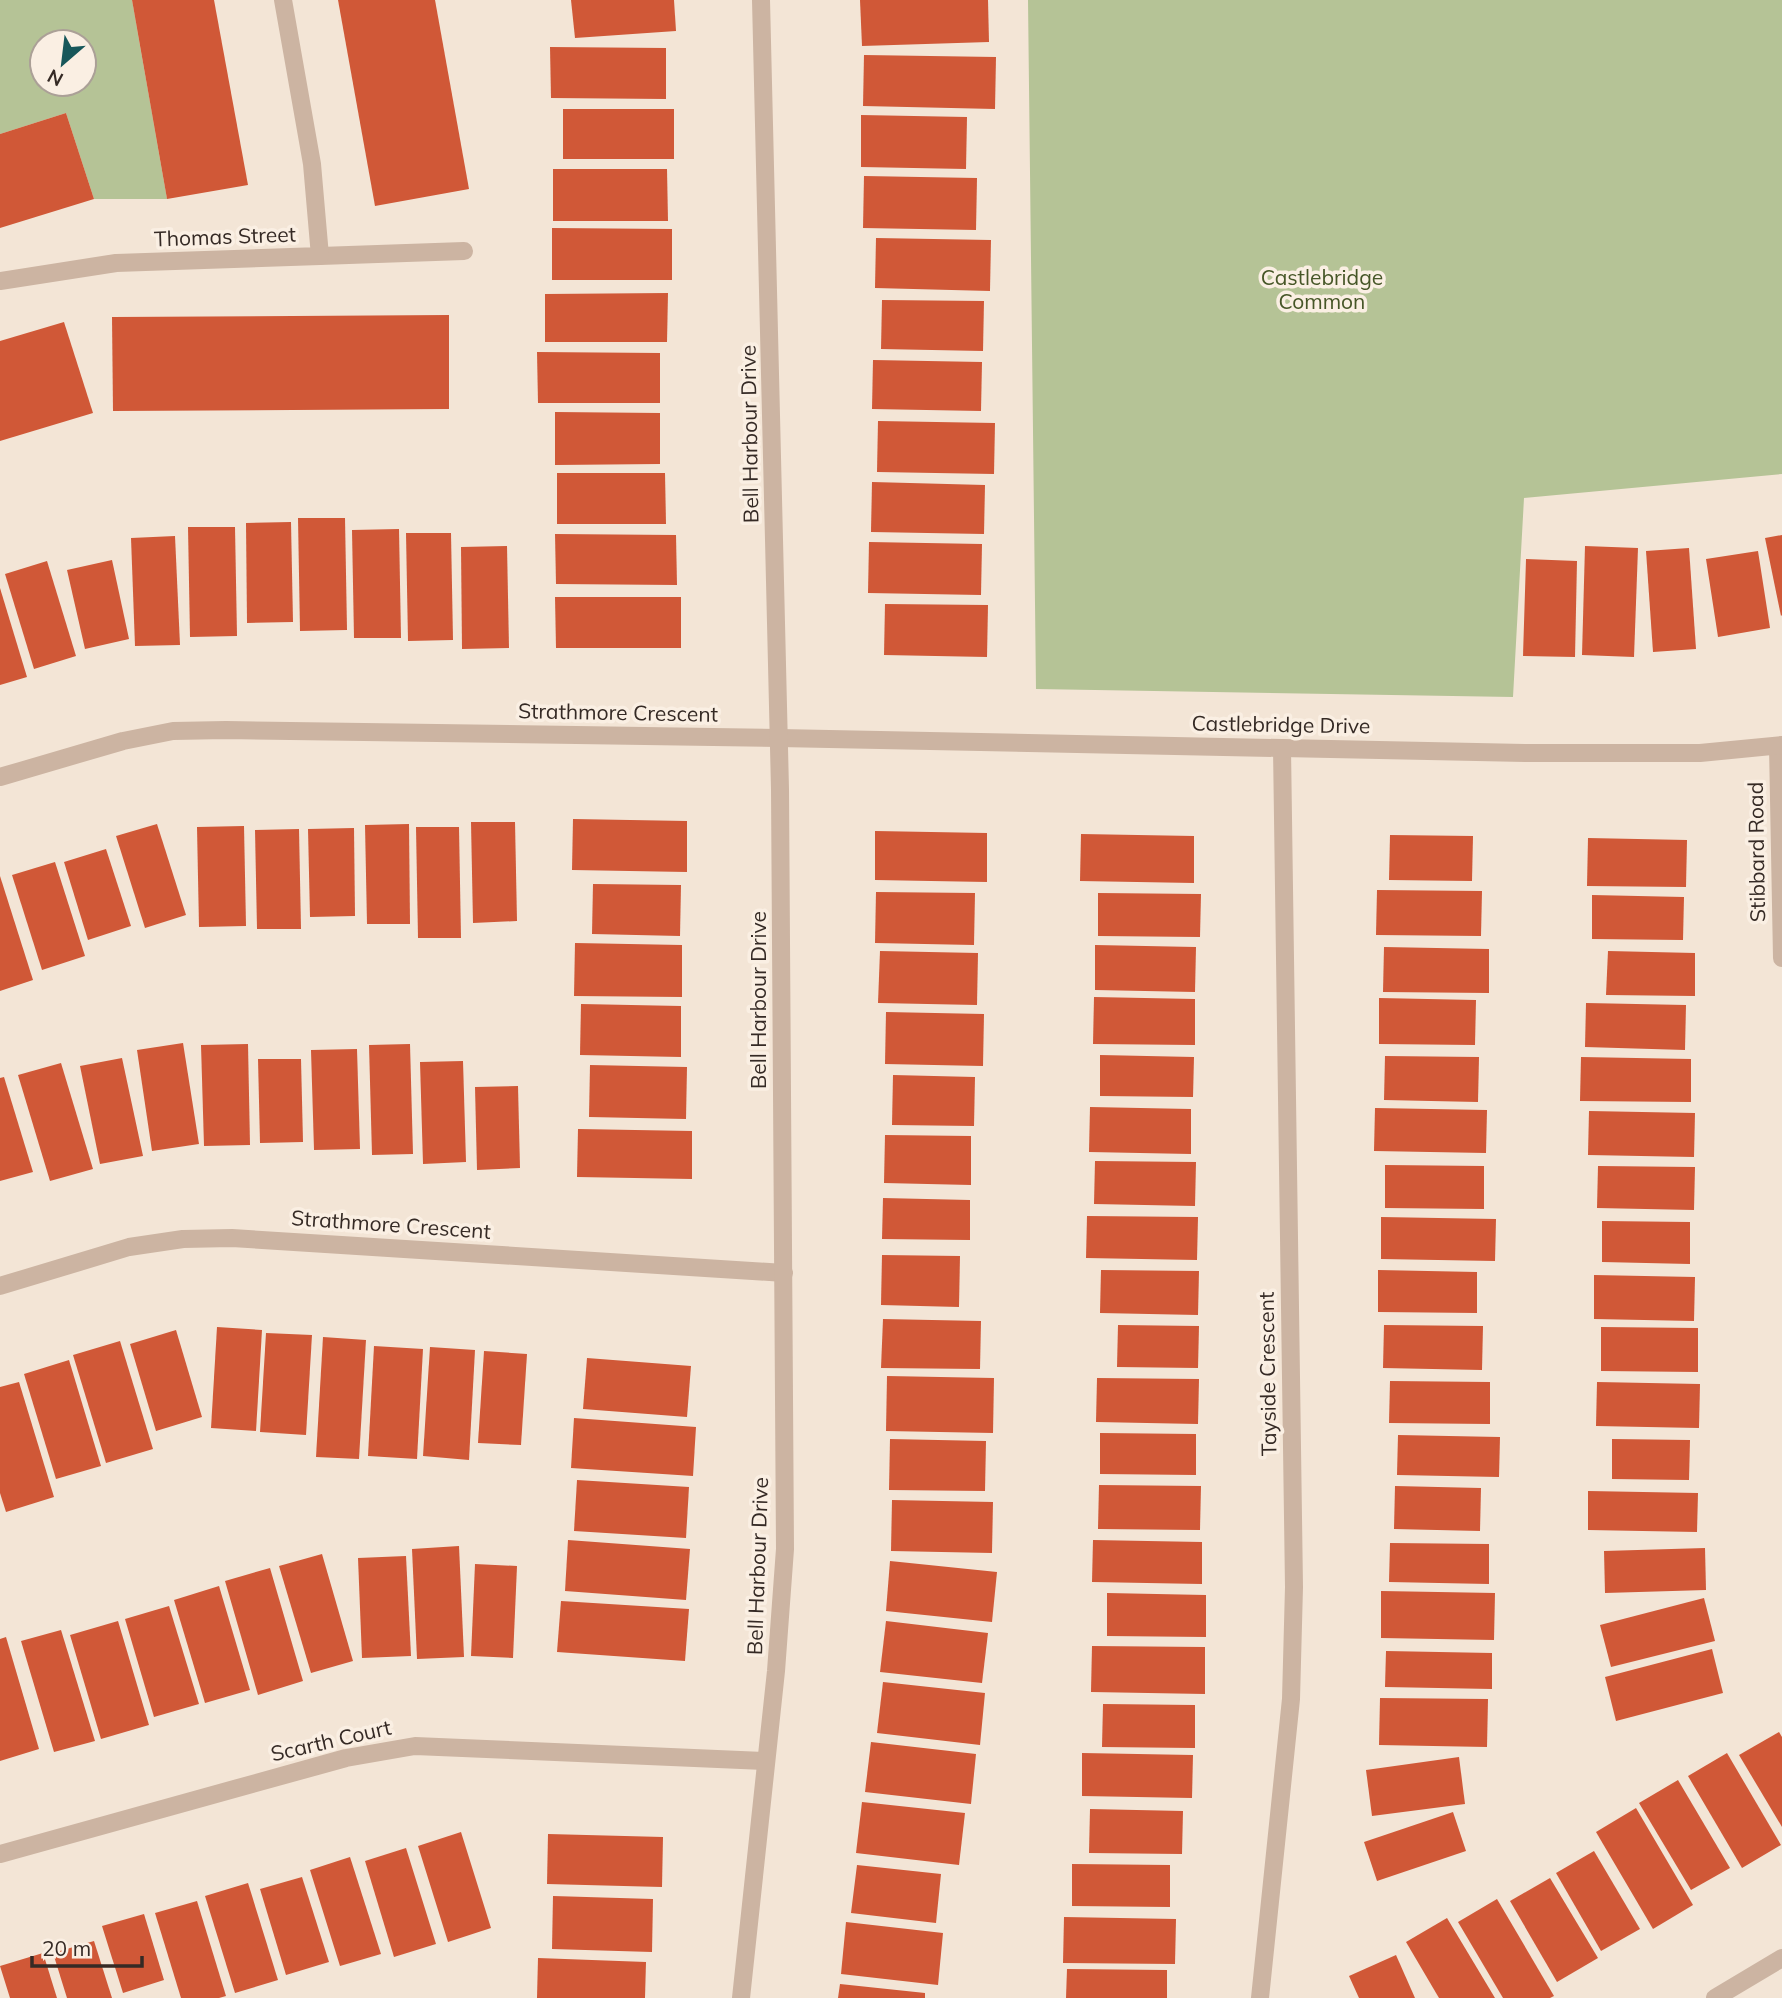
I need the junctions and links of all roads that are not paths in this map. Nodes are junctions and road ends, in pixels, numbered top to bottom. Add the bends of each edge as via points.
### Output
1 (283, 0) edge
2 (761, 0) edge
3 (464, 251) dead end
4 (320, 256) junction
5 (0, 281) edge
6 (779, 738) junction
7 (1780, 745) edge
8 (1282, 748) junction
9 (0, 778) edge
10 (1782, 958) edge
11 (784, 1273) junction
12 (0, 1286) edge
13 (766, 1761) junction
14 (0, 1854) edge
15 (1782, 1958) edge
16 (741, 1998) edge
17 (1259, 1998) edge
18 (1715, 1998) edge

1 - 4 street, Thomas Street via 312,164
2 - 6 street, Bell Harbour Drive
3 - 4 street
4 - 5 street, Thomas Street via 116,263
6 - 8 street, Castlebridge Drive
6 - 9 street, Strathmore Crescent via 173,731
6 - 11 street, Bell Harbour Drive
7 - 8 street, Castlebridge Drive via 1700,753
7 - 10 street, Stibbard Road
8 - 17 street, Tayside Crescent via 1294,1587 1291,1699
11 - 12 street, Strathmore Crescent via 195,1238 130,1247
11 - 13 street, Bell Harbour Drive via 785,1549
13 - 14 street, Scarth Court via 415,1746 346,1758
13 - 16 street, Bell Harbour Drive
15 - 18 street

